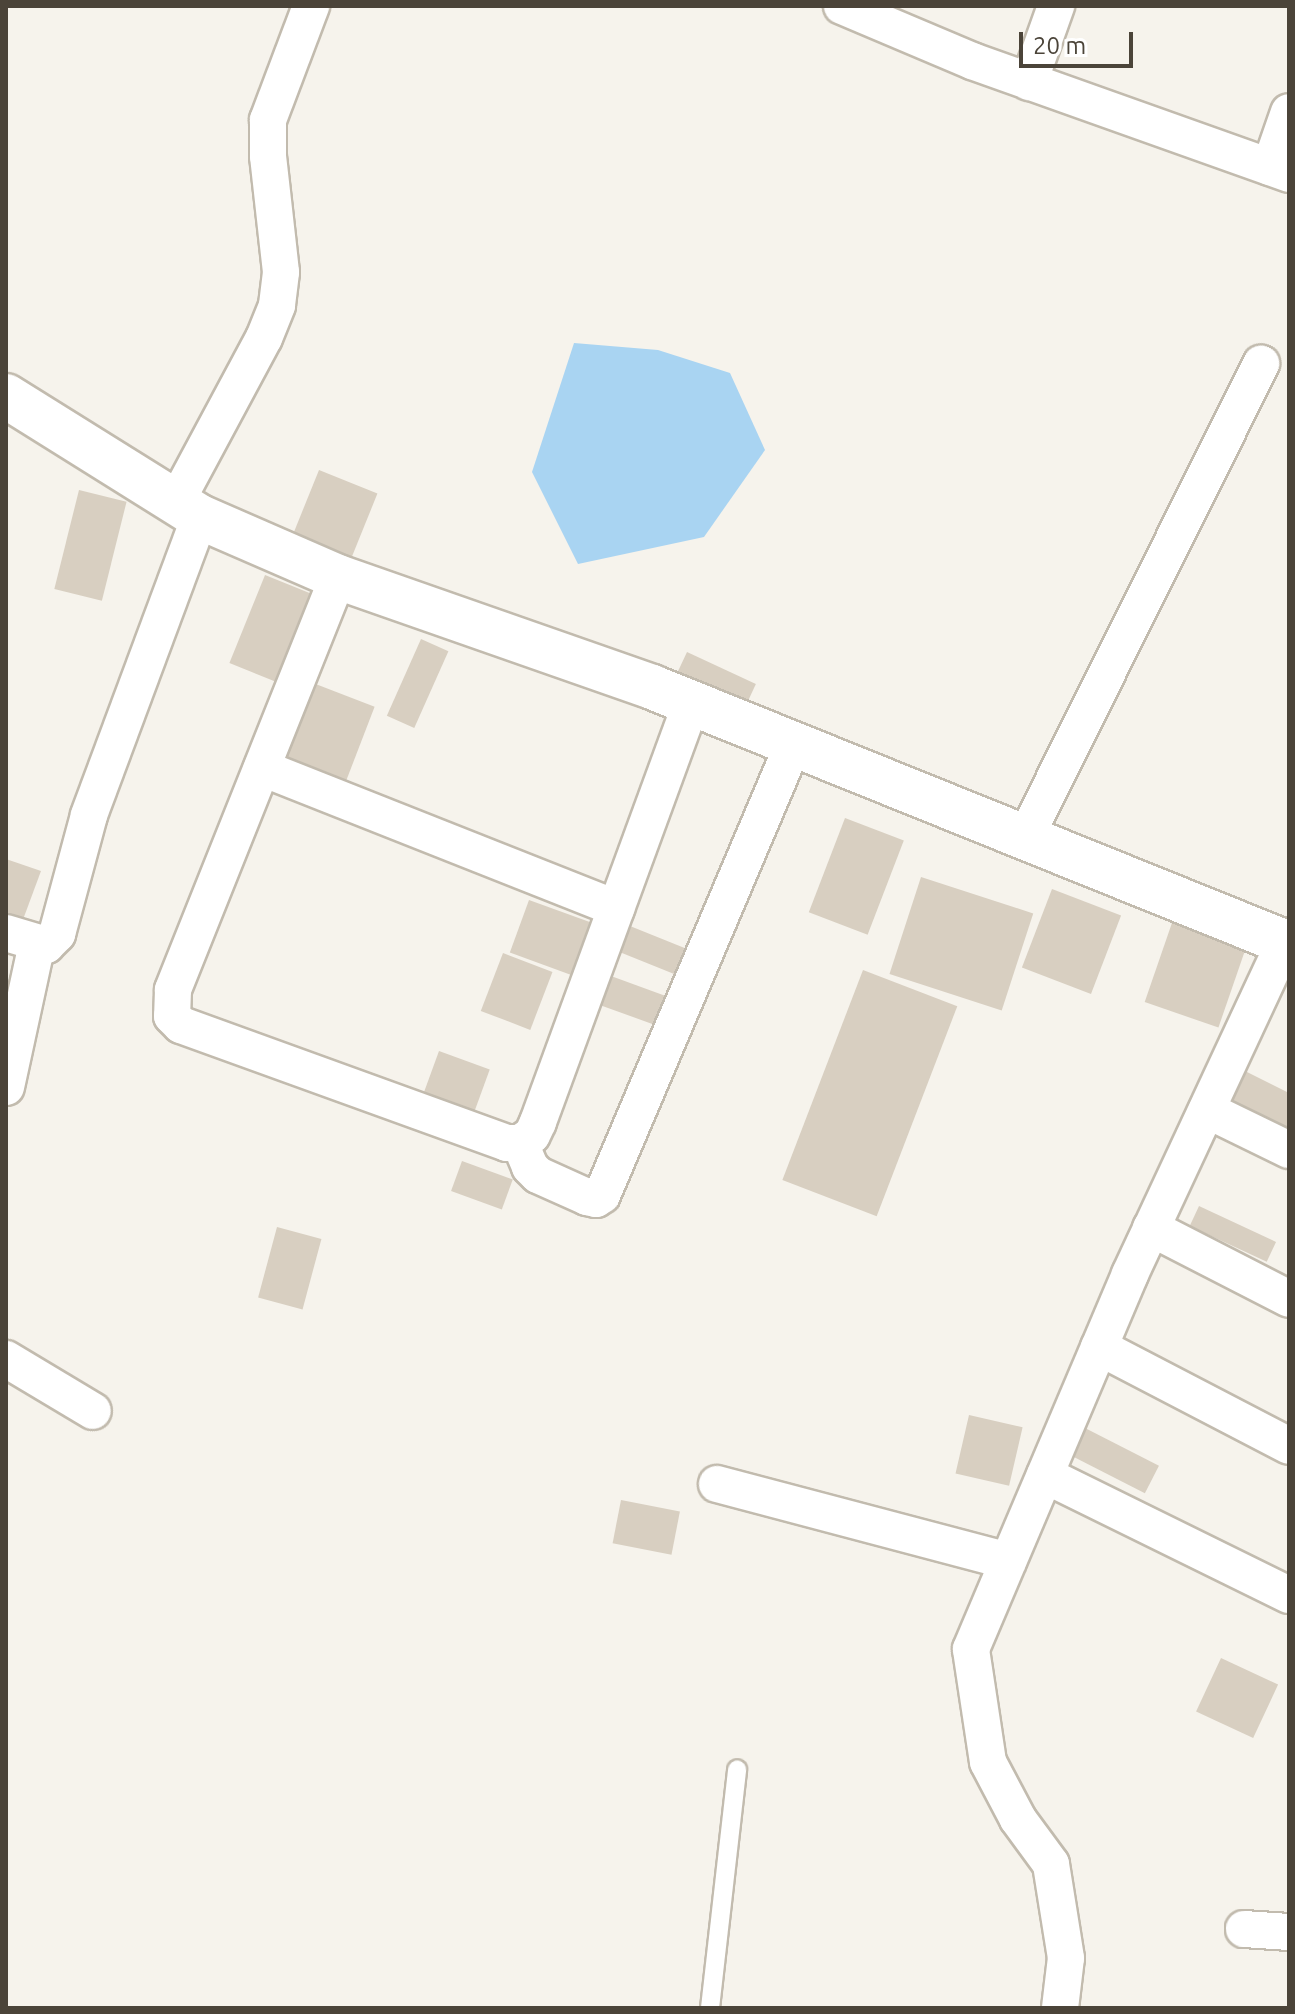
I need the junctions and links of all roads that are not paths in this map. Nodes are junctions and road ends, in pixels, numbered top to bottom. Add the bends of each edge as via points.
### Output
1 (311, 6) edge
2 (842, 6) edge
3 (1056, 6) edge
4 (1029, 82) junction
5 (1289, 112) edge
6 (1279, 170) edge
7 (1261, 364) dead end
8 (6, 396) edge
9 (188, 509) junction
10 (338, 577) junction
11 (691, 703) junction
12 (793, 744) junction
13 (262, 768) junction
14 (1025, 838) junction
15 (616, 908) junction
16 (21, 938) edge
17 (1287, 943) edge
18 (6, 1087) edge
19 (1207, 1110) junction
20 (520, 1143) junction
21 (1289, 1150) edge
22 (1151, 1228) junction
23 (1289, 1299) edge
24 (1099, 1347) junction
25 (6, 1359) edge
26 (93, 1411) dead end
27 (1289, 1446) edge
28 (1045, 1475) junction
29 (717, 1484) dead end
30 (1008, 1561) junction
31 (1289, 1595) edge
32 (737, 1770) dead end
33 (1244, 1929) dead end
34 (1289, 1932) edge
35 (710, 2008) edge
36 (1060, 2008) edge

1 - 9 street via 268,120 281,272 277,305
2 - 4 street
3 - 4 street
4 - 6 street
5 - 6 street
7 - 14 street
8 - 9 street
9 - 10 street
9 - 16 street via 89,815 57,934 46,945
10 - 11 street
10 - 13 street
11 - 12 street
11 - 15 street
12 - 14 street
12 - 20 street via 602,1195 587,1197 538,1175
13 - 15 street
13 - 20 street via 173,990 172,1016 181,1025 507,1143
14 - 17 street
15 - 20 street via 538,1122
16 - 18 street
17 - 19 street
19 - 21 street
19 - 22 street
22 - 23 street
22 - 24 street
24 - 27 street
24 - 28 street
25 - 26 street
28 - 30 street
28 - 31 street
29 - 30 street
30 - 36 street via 971,1649 988,1762 1018,1819 1051,1864 1066,1958
32 - 35 lane
33 - 34 street

